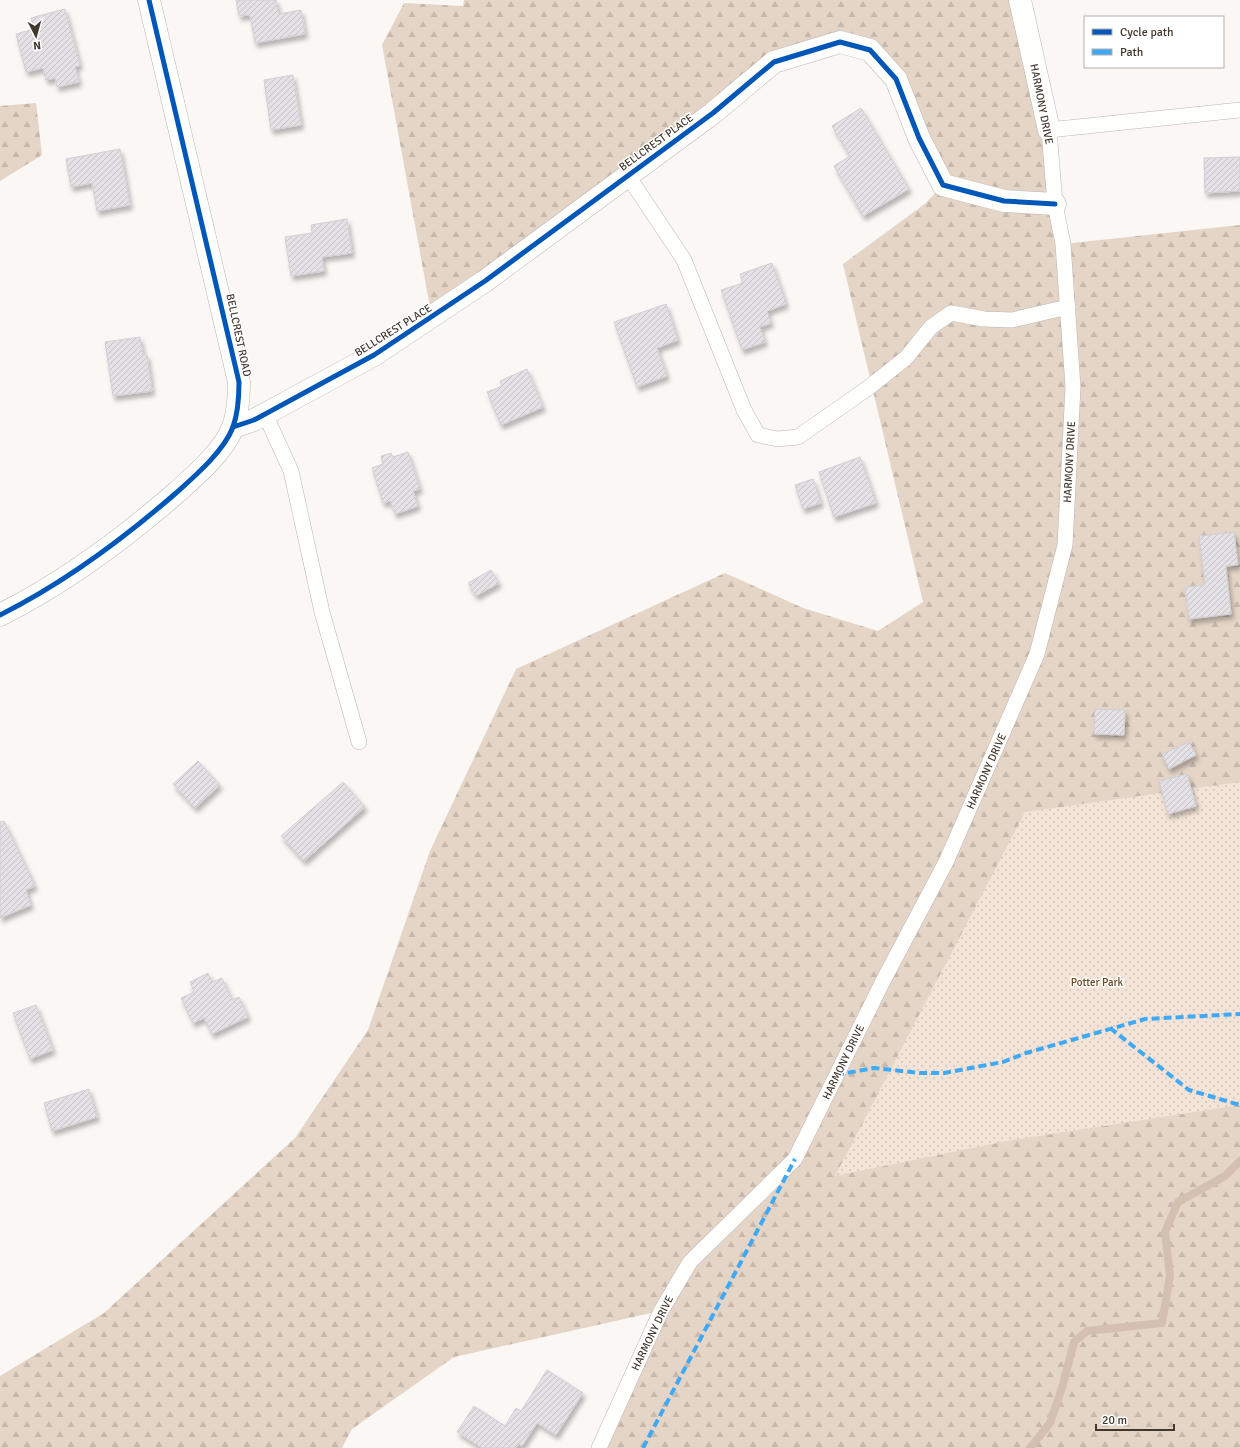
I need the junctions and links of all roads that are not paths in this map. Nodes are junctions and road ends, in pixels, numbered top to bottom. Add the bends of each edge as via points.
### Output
1 (149, 0) edge
2 (1021, 2) edge
3 (1240, 110) edge
4 (1049, 130) junction
5 (628, 176) junction
6 (1055, 204) junction
7 (1068, 306) junction
8 (265, 414) junction
9 (233, 427) junction
10 (0, 615) edge
11 (359, 742) dead end
12 (599, 1448) edge

1 - 9 street, BELLCREST ROAD via 239,382
2 - 4 street, HARMONY DRIVE
3 - 4 lane
4 - 6 lane, HARMONY DRIVE
5 - 6 street, BELLCREST PLACE via 713,113 774,62 840,42 870,50 896,79 919,138 943,184 1004,201
5 - 7 lane via 684,260 744,410 758,435 778,439 798,437 906,358 931,326 951,313 984,319 1012,320
5 - 8 street, BELLCREST PLACE via 432,318 374,355
6 - 7 lane, HARMONY DRIVE via 1063,244
7 - 12 lane, HARMONY DRIVE via 1073,387 1064,545 1037,654 946,862 883,981 795,1159 690,1262 661,1311
8 - 9 street, BELLCREST PLACE
8 - 11 lane via 291,471 322,612
9 - 10 street, BELLCREST ROAD via 216,455 128,534 56,584

